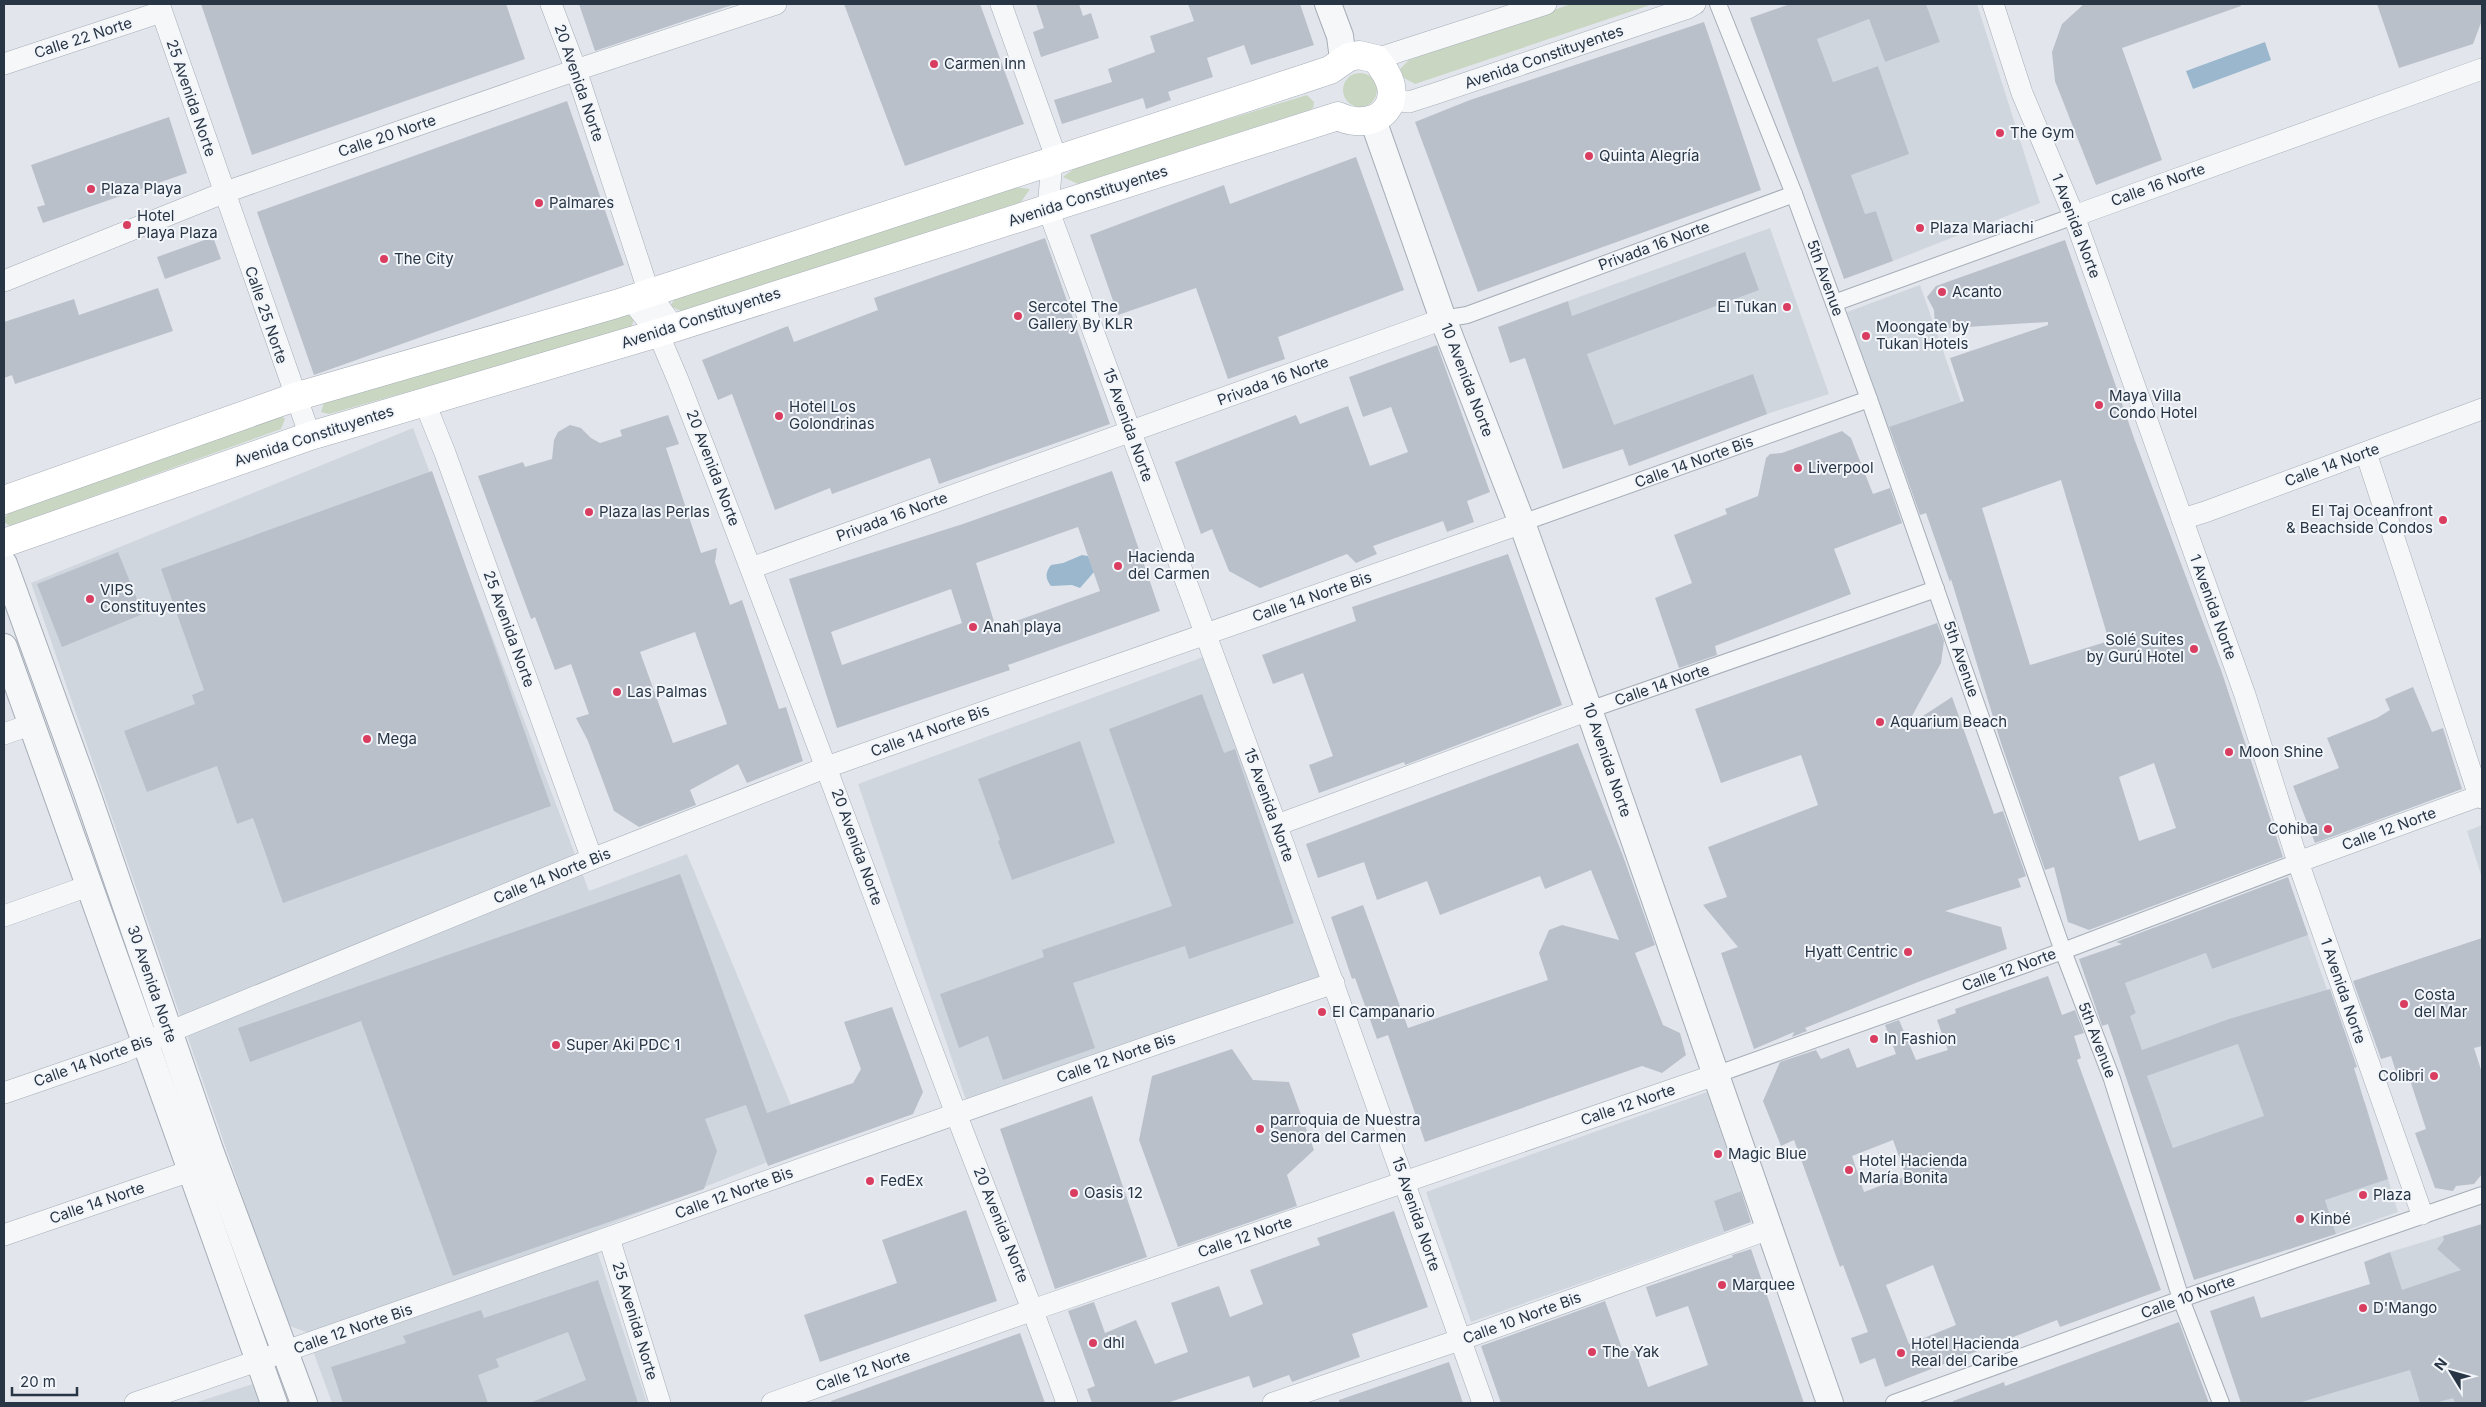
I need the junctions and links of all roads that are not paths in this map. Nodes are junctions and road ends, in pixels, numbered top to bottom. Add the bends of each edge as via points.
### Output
1 (551, 4) edge
2 (776, 4) edge
3 (1001, 4) edge
4 (1328, 4) edge
5 (1546, 4) edge
6 (1695, 4) edge
7 (1718, 4) edge
8 (1993, 4) edge
9 (160, 8) edge
10 (1343, 59) junction
11 (1376, 59) junction
12 (4, 64) edge
13 (2482, 69) edge
14 (576, 70) junction
15 (1392, 100) junction
16 (1373, 120) junction
17 (1052, 161) junction
18 (223, 193) junction
19 (1794, 194) junction
20 (1048, 209) junction
21 (2074, 216) junction
22 (4, 281) edge
23 (640, 296) junction
24 (1834, 303) junction
25 (1443, 319) junction
26 (666, 330) junction
27 (295, 397) junction
28 (1869, 399) junction
29 (424, 401) junction
30 (2482, 409) edge
31 (1130, 432) junction
32 (310, 436) junction
33 (2366, 453) junction
34 (4, 500) edge
35 (2182, 519) junction
36 (1522, 523) junction
37 (4, 543) edge
38 (4, 564) edge
39 (751, 568) junction
40 (1936, 588) junction
41 (1204, 634) junction
42 (4, 647) edge
43 (1589, 710) junction
44 (32, 724) junction
45 (4, 734) edge
46 (827, 767) junction
47 (2481, 797) edge
48 (1277, 825) junction
49 (592, 859) junction
50 (2298, 862) junction
51 (88, 886) junction
52 (4, 916) edge
53 (2063, 950) junction
54 (1334, 983) junction
55 (169, 1032) junction
56 (146, 1044) junction
57 (1715, 1075) junction
58 (4, 1094) edge
59 (956, 1113) junction
60 (190, 1170) junction
61 (1405, 1182) junction
62 (2482, 1195) edge
63 (2422, 1214) junction
64 (1769, 1229) junction
65 (4, 1235) edge
66 (609, 1238) junction
67 (2181, 1299) junction
68 (1034, 1310) junction
69 (1459, 1340) junction
70 (286, 1352) junction
71 (259, 1361) junction
72 (135, 1403) edge
73 (274, 1403) edge
74 (304, 1403) edge
75 (660, 1403) edge
76 (772, 1403) edge
77 (1067, 1403) edge
78 (1273, 1403) edge
79 (1483, 1403) edge
80 (1830, 1403) edge
81 (1894, 1403) edge
82 (2221, 1403) edge

1 - 14 street, 20 Avenida Norte
2 - 14 street, Calle 20 Norte
3 - 17 street via 1052,149
4 - 10 street via 1340,36
5 - 11 street
6 - 15 street, Avenida Constituyentes via 1430,96 1408,102
7 - 19 street, 5th Avenue
8 - 21 street, 1 Avenida Norte via 2022,93
9 - 12 street, Calle 22 Norte
9 - 18 street, 25 Avenida Norte
10 - 11 main road via 1359,55
10 - 17 main road via 1330,70
11 - 15 main road via 1391,86
13 - 21 street, Calle 16 Norte
14 - 18 street, Calle 20 Norte
14 - 23 street, 20 Avenida Norte
15 - 16 main road via 1386,112
16 - 20 main road, Avenida Constituyentes via 1362,123 1338,116
16 - 25 street, 10 Avenida Norte
17 - 20 street
17 - 23 main road
18 - 22 street, Calle 20 Norte
18 - 27 street, Calle 25 Norte
19 - 24 street, 5th Avenue
19 - 25 street, Privada 16 Norte via 1467,314
20 - 26 main road, Avenida Constituyentes
20 - 31 street, 15 Avenida Norte
21 - 24 street, Calle 16 Norte
21 - 35 street, 1 Avenida Norte
23 - 26 street, 20 Avenida Norte
23 - 27 main road
24 - 28 street, 5th Avenue
25 - 31 street, Privada 16 Norte
25 - 36 street, 10 Avenida Norte
26 - 29 main road, Avenida Constituyentes
26 - 39 street, 20 Avenida Norte
27 - 32 street, Calle 25 Norte
27 - 34 main road
28 - 36 street, Calle 14 Norte Bis
28 - 40 street, 5th Avenue
29 - 32 main road, Avenida Constituyentes
29 - 49 street, 25 Avenida Norte
30 - 33 street, Calle 14 Norte
31 - 39 street, Privada 16 Norte
31 - 41 street, 15 Avenida Norte
32 - 37 main road, Avenida Constituyentes
33 - 35 street, Calle 14 Norte
33 - 47 street, Calle 12 Norte
35 - 50 street, 1 Avenida Norte via 2245,695
36 - 41 street, Calle 14 Norte Bis
36 - 43 street, 10 Avenida Norte
38 - 55 street, 30 Avenida Norte
39 - 46 street, 20 Avenida Norte
40 - 43 street, Calle 14 Norte
40 - 53 street, 5th Avenue
41 - 46 street, Calle 14 Norte Bis
41 - 48 street, 15 Avenida Norte
42 - 44 street, 30 Avenida Norte
43 - 48 street, Calle 14 Norte
43 - 57 street, 10 Avenida Norte
44 - 45 street
44 - 51 street, 30 Avenida Norte
46 - 49 street, Calle 14 Norte Bis
46 - 59 street, 20 Avenida Norte
47 - 50 street, Calle 12 Norte
48 - 54 street, 15 Avenida Norte
49 - 55 street, Calle 14 Norte Bis
50 - 53 street, Calle 12 Norte
50 - 63 street, 1 Avenida Norte
51 - 52 street
51 - 56 street, 30 Avenida Norte
53 - 57 street, Calle 12 Norte
53 - 67 street, 5th Avenue via 2112,1079
54 - 59 street, Calle 12 Norte Bis
54 - 61 street, 15 Avenida Norte
55 - 56 street, Calle 14 Norte Bis
55 - 70 street, 30 Avenida Norte
56 - 58 street, Calle 14 Norte Bis
56 - 60 street, 30 Avenida Norte
57 - 61 street, Calle 12 Norte
57 - 64 street, 10 Avenida Norte
59 - 66 street, Calle 12 Norte Bis
59 - 68 street, 20 Avenida Norte
60 - 65 street, Calle 14 Norte
60 - 71 street, 30 Avenida Norte
61 - 68 street, Calle 12 Norte
61 - 69 street, 15 Avenida Norte
62 - 63 street, Calle 10 Norte
63 - 67 street, Calle 10 Norte
64 - 69 street, Calle 10 Norte Bis
64 - 80 street, 10 Avenida Norte
66 - 70 street, Calle 12 Norte Bis
66 - 75 street, 25 Avenida Norte
67 - 81 street, Calle 10 Norte
67 - 82 street, 5th Avenue
68 - 76 street, Calle 12 Norte
68 - 77 street, 20 Avenida Norte
69 - 78 street, Calle 10 Norte Bis
69 - 79 street, 15 Avenida Norte
70 - 71 street, Calle 12 Norte Bis
70 - 74 street, 30 Avenida Norte
71 - 72 street, Calle 12 Norte Bis
71 - 73 street, 30 Avenida Norte

